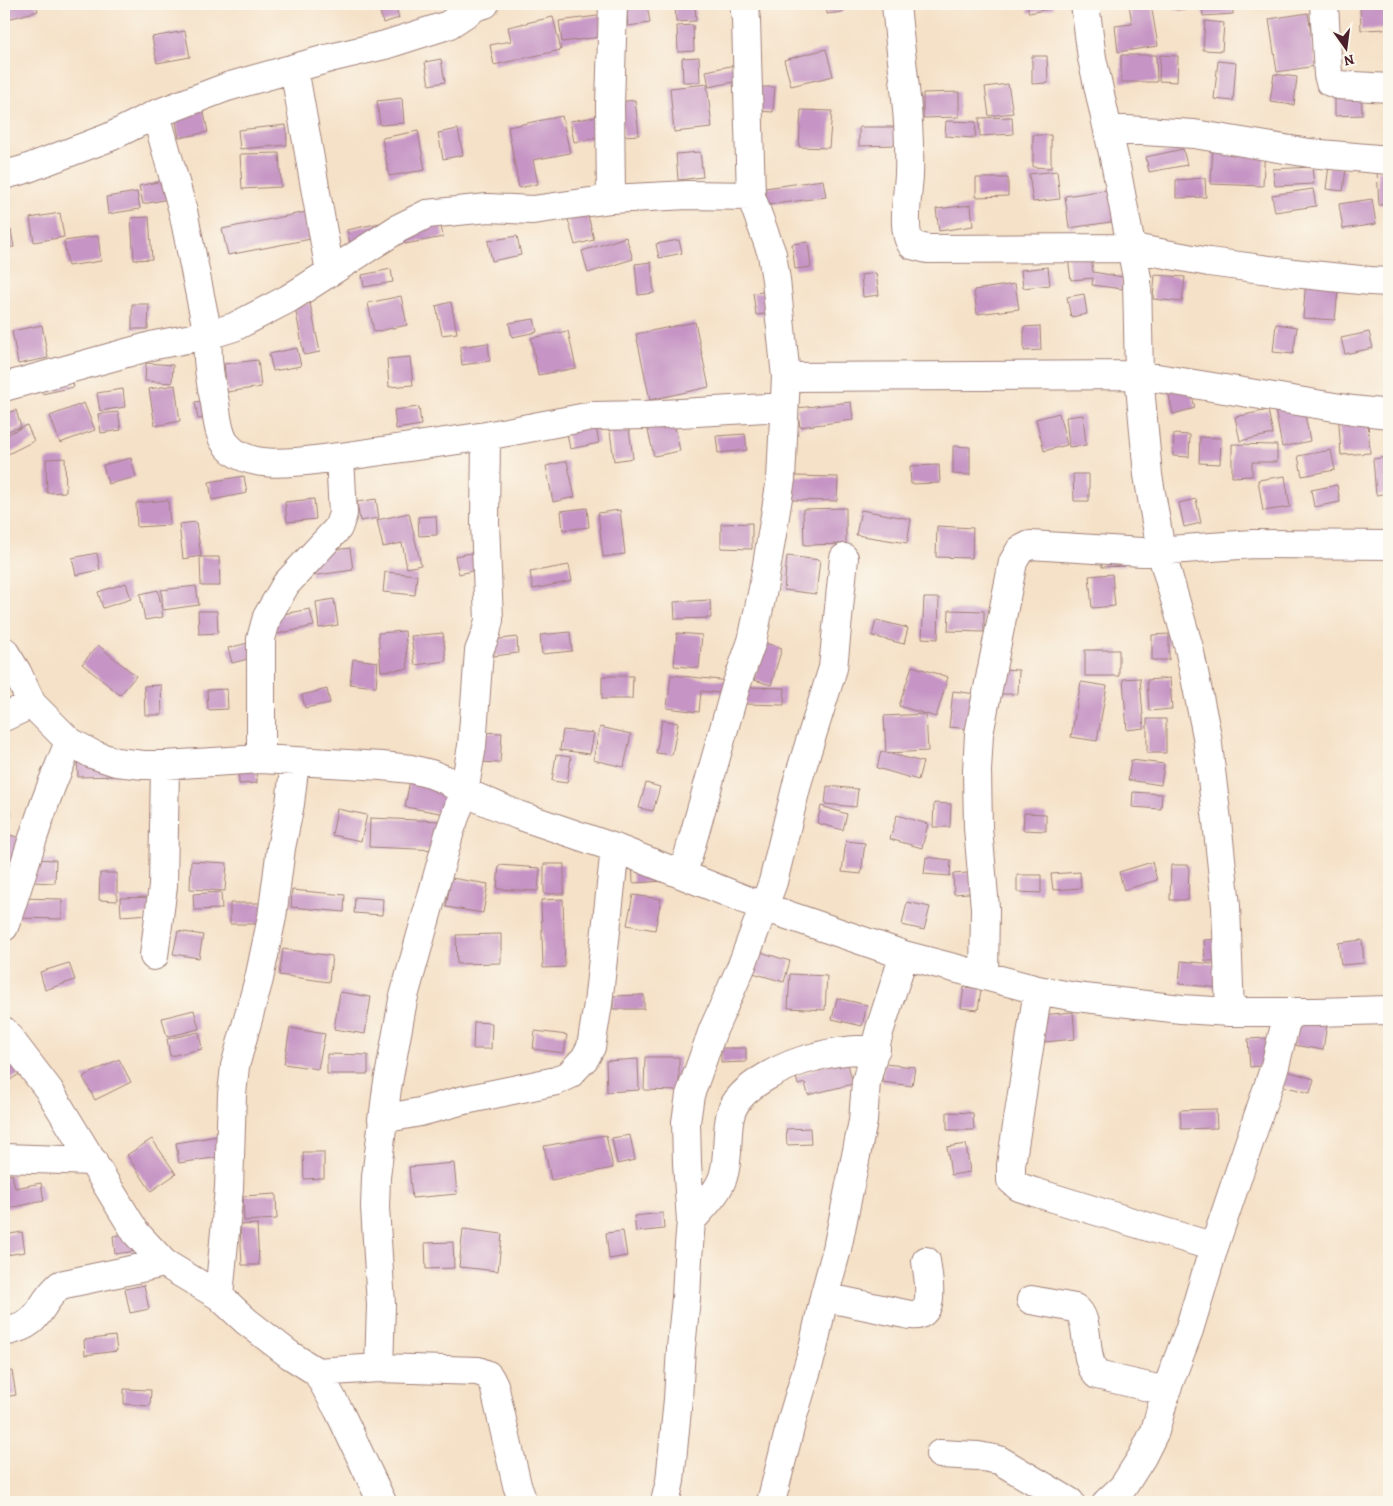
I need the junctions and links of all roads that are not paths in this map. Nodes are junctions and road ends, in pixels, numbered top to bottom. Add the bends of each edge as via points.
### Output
1 (485, 4) edge
2 (613, 4) edge
3 (744, 4) edge
4 (896, 4) edge
5 (1085, 4) edge
6 (1324, 4) edge
7 (294, 68) junction
8 (1389, 88) edge
9 (156, 114) junction
10 (1109, 129) junction
11 (1389, 160) edge
12 (4, 175) edge
13 (751, 196) junction
14 (611, 199) junction
15 (1133, 248) junction
16 (330, 272) junction
17 (1389, 282) edge
18 (208, 335) junction
19 (1139, 374) junction
20 (786, 377) junction
21 (4, 386) edge
22 (784, 407) junction
23 (1389, 414) edge
24 (486, 436) junction
25 (340, 457) junction
26 (1389, 545) edge
27 (1161, 551) junction
28 (844, 558) dead end
29 (4, 651) edge
30 (32, 704) junction
31 (4, 717) edge
32 (69, 741) junction
33 (261, 759) junction
34 (295, 761) junction
35 (165, 765) junction
36 (464, 792) junction
37 (615, 848) junction
38 (683, 874) junction
39 (764, 907) junction
40 (4, 927) edge
41 (154, 956) dead end
42 (904, 956) junction
43 (984, 976) junction
44 (1038, 990) junction
45 (1389, 1010) edge
46 (1230, 1012) junction
47 (1290, 1012) junction
48 (4, 1031) edge
49 (876, 1049) junction
50 (382, 1119) junction
51 (4, 1158) edge
52 (94, 1161) junction
53 (691, 1220) junction
54 (1214, 1247) junction
55 (926, 1261) dead end
56 (164, 1263) junction
57 (219, 1296) junction
58 (824, 1297) junction
59 (1031, 1300) dead end
60 (4, 1332) edge
61 (379, 1368) junction
62 (318, 1372) junction
63 (1166, 1391) junction
64 (940, 1454) dead end
65 (382, 1502) edge
66 (523, 1502) edge
67 (665, 1502) edge
68 (771, 1502) edge
69 (1070, 1502) edge
70 (1107, 1502) edge

1 - 7 street via 448,25
2 - 14 street
3 - 13 street
4 - 15 street via 906,85 907,234 912,245 927,249
5 - 10 street via 1092,58
6 - 8 street via 1330,82 1338,86
7 - 9 street via 227,87
7 - 16 street
9 - 12 street via 110,136
9 - 18 street via 183,211
10 - 11 street via 1194,134 1318,154
10 - 15 street
13 - 14 street
13 - 20 street via 772,254
14 - 16 street via 533,210 488,208 427,214
15 - 17 street via 1209,262
15 - 19 street via 1137,278
16 - 18 street via 288,299 234,327
18 - 21 street via 155,345
18 - 25 street via 213,396 226,444 241,456 268,464
19 - 20 street
19 - 23 street
19 - 27 street via 1148,475
20 - 22 street
22 - 24 street via 592,416
22 - 38 street via 781,479 752,641 736,686
24 - 25 street
24 - 36 street via 488,620 479,651 472,746
25 - 33 street via 343,514 338,528 286,584 267,617 261,640
26 - 27 street via 1253,544
27 - 43 street via 1030,545 1020,550 1012,562 979,734 978,828 985,908
27 - 46 street via 1189,648 1207,736 1226,906
28 - 39 street via 832,668
29 - 30 street
30 - 31 street
30 - 32 street
32 - 35 street via 116,762
32 - 40 street
33 - 34 street
33 - 35 street
34 - 36 street via 411,769 446,780
34 - 57 street via 272,917 259,979 234,1066 229,1188
35 - 41 street via 163,886
36 - 37 street via 518,815
36 - 50 street via 450,830 403,1000
37 - 38 street
37 - 50 street via 598,1004 591,1046 579,1064 569,1075 556,1081
38 - 39 street
39 - 42 street
39 - 53 street via 690,1095 686,1122
42 - 43 street
42 - 49 street
43 - 44 street
44 - 46 street via 1181,1009
44 - 54 street via 1011,1180 1019,1187 1034,1192
45 - 47 street
46 - 47 street
47 - 54 street
48 - 52 street via 49,1090
49 - 53 street via 852,1050 804,1060 767,1076 746,1091 732,1111 723,1179
49 - 58 street via 866,1082 863,1121
50 - 61 street via 375,1207 381,1305
51 - 52 street
52 - 56 street via 136,1233
53 - 67 street via 678,1400
54 - 63 street via 1189,1330
55 - 58 street via 929,1296 926,1309 921,1314 910,1315
56 - 57 street
56 - 60 street via 60,1285 34,1320
57 - 62 street via 290,1355
58 - 68 street
59 - 63 street via 1079,1311 1084,1322 1090,1364 1097,1375
61 - 62 street
61 - 66 street via 478,1371 488,1375 494,1385
62 - 65 street
63 - 70 street via 1155,1432 1142,1457 1123,1487
64 - 69 street via 999,1460

